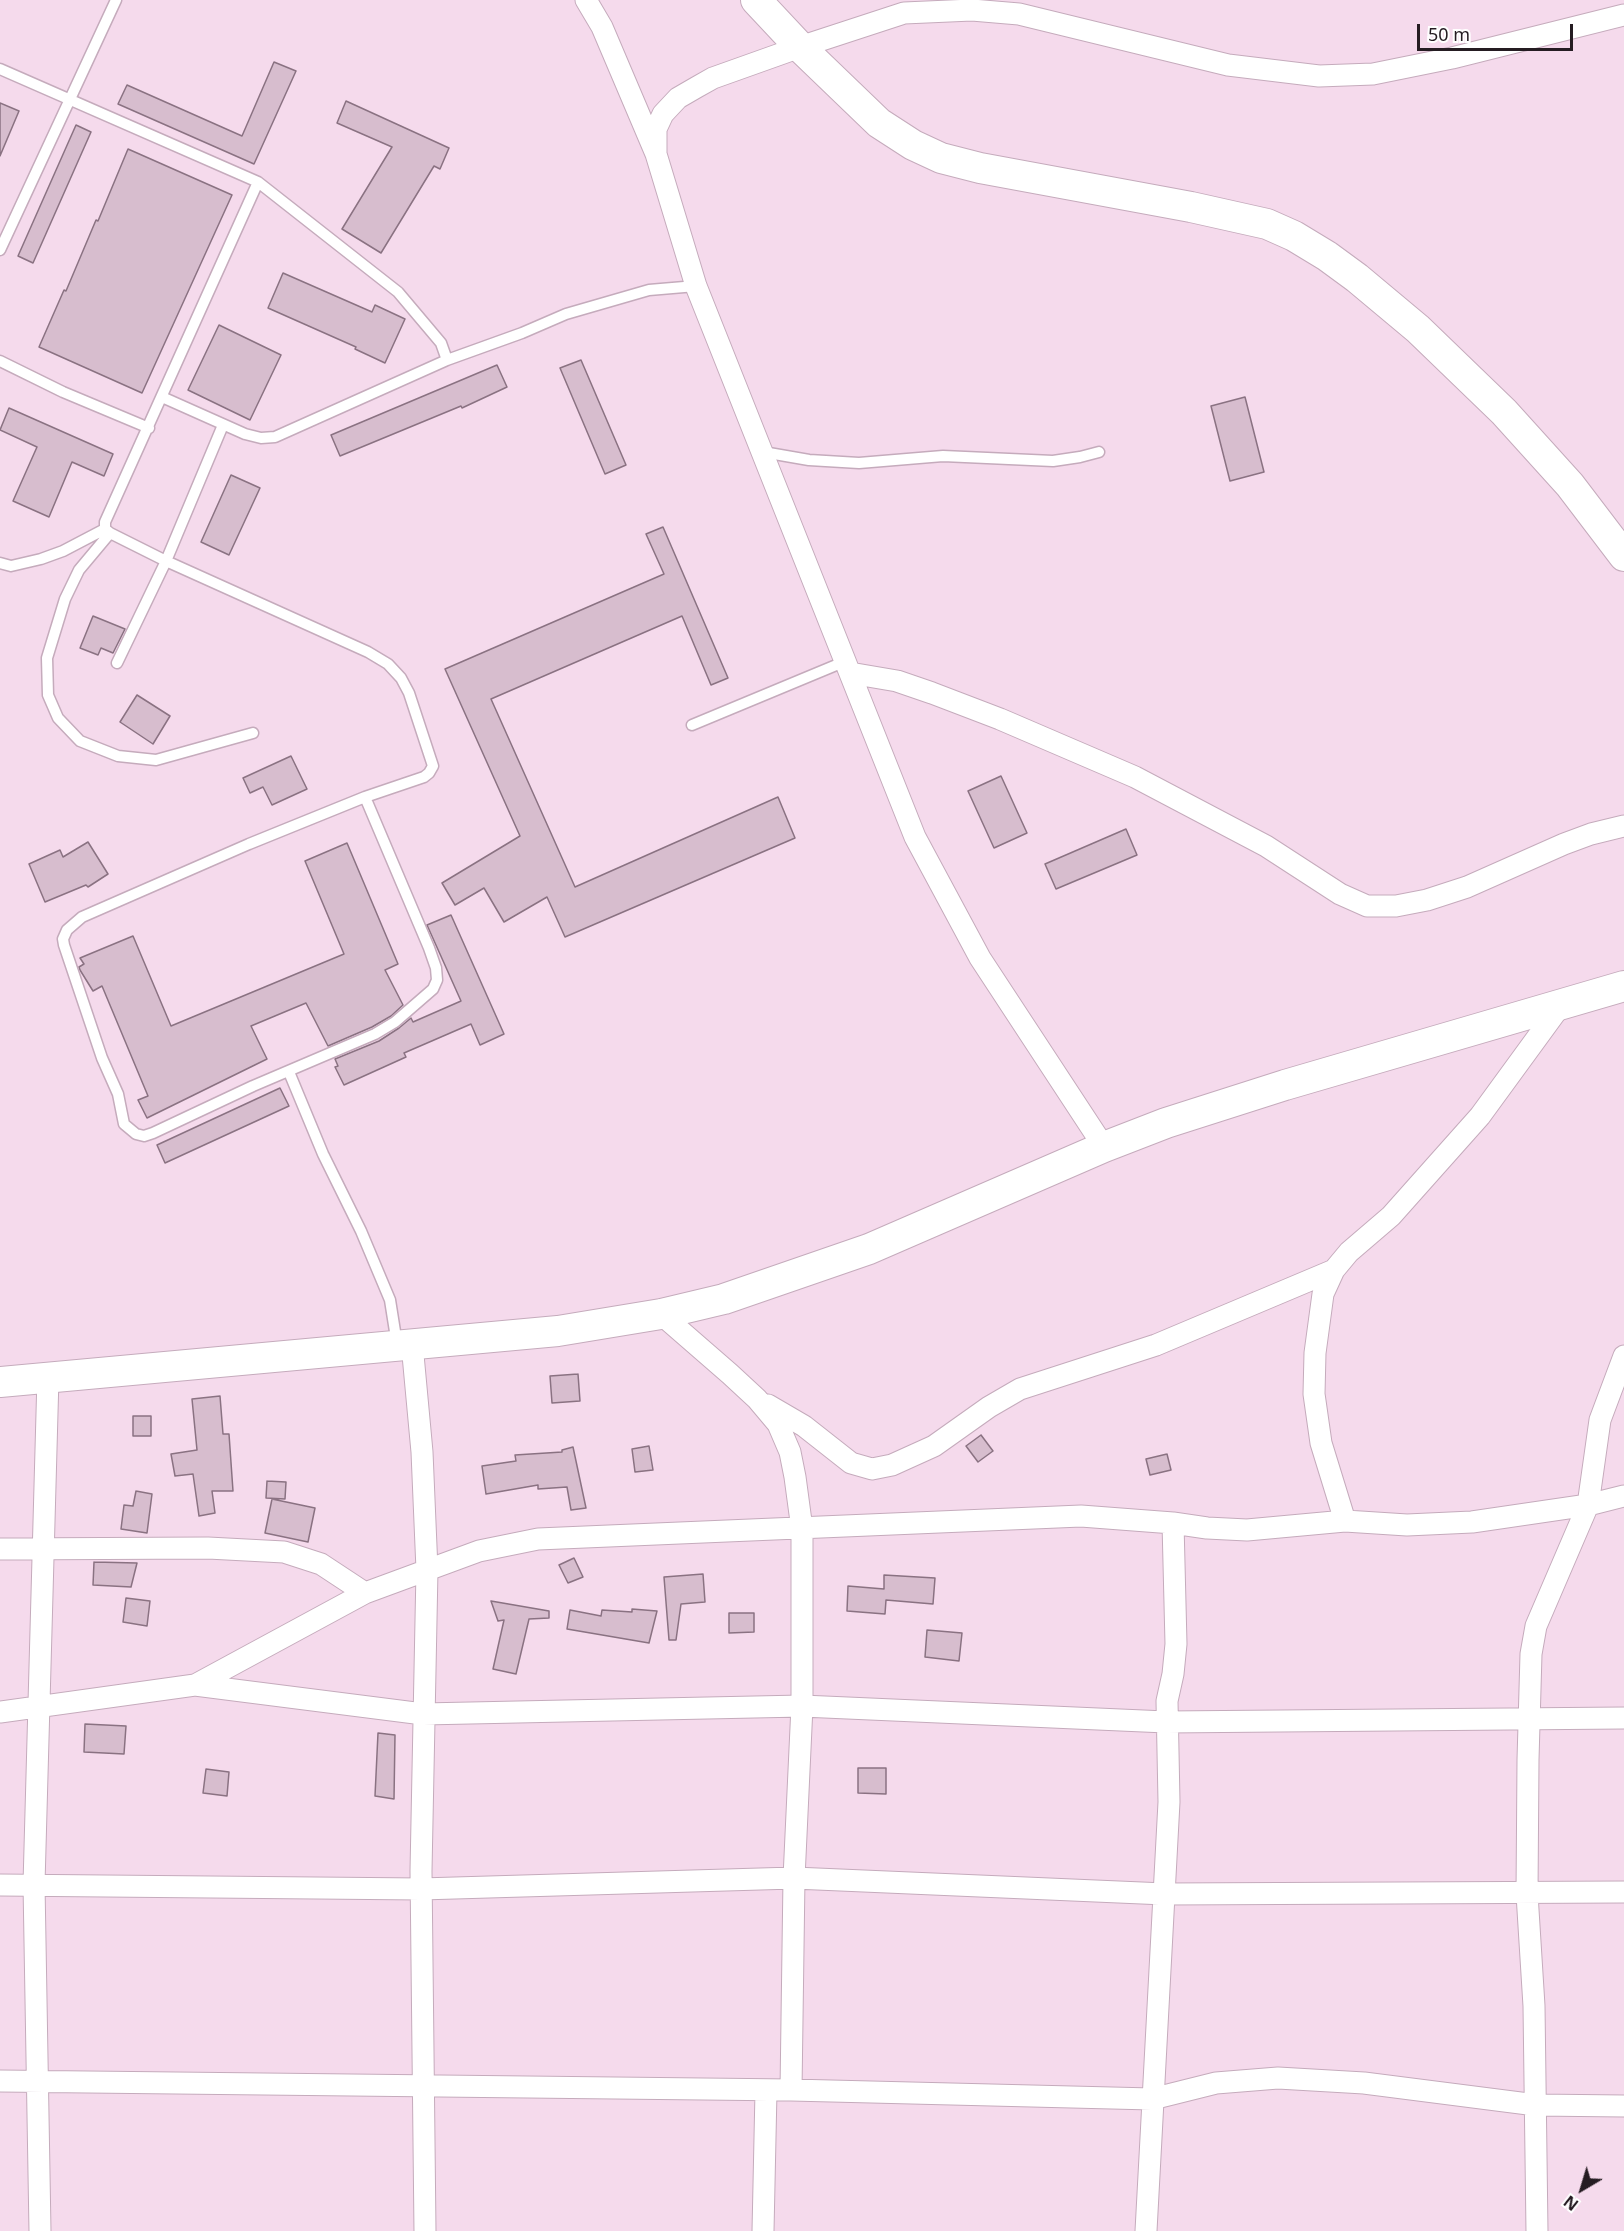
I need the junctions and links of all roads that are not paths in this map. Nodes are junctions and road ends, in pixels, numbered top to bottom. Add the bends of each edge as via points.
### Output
1 (116, 0) edge
2 (586, 0) edge
3 (756, 0) edge
4 (1624, 15) edge
5 (800, 48) junction
6 (0, 69) edge
7 (70, 100) junction
8 (656, 154) junction
9 (258, 182) junction
10 (0, 250) edge
11 (696, 286) junction
12 (447, 360) junction
13 (0, 361) edge
14 (162, 397) junction
15 (223, 425) junction
16 (148, 428) junction
17 (763, 452) junction
18 (1099, 452) dead end
19 (108, 531) junction
20 (1624, 556) edge
21 (166, 561) junction
22 (0, 563) edge
23 (117, 663) dead end
24 (848, 667) junction
25 (692, 725) dead end
26 (253, 733) dead end
27 (365, 797) junction
28 (1624, 826) edge
29 (1624, 986) edge
30 (1561, 1005) junction
31 (289, 1072) junction
32 (1104, 1147) junction
33 (1334, 1270) junction
34 (661, 1314) junction
35 (404, 1345) junction
36 (1624, 1356) edge
37 (48, 1377) junction
38 (0, 1382) edge
39 (757, 1399) junction
40 (1624, 1496) edge
41 (1588, 1504) junction
42 (1345, 1521) junction
43 (1173, 1523) junction
44 (802, 1529) junction
45 (0, 1550) edge
46 (43, 1551) junction
47 (427, 1570) junction
48 (365, 1593) junction
49 (195, 1685) junction
50 (38, 1706) junction
51 (802, 1706) junction
52 (0, 1712) edge
53 (423, 1714) junction
54 (1624, 1718) edge
55 (1529, 1719) junction
56 (1166, 1722) junction
57 (794, 1878) junction
58 (34, 1884) junction
59 (0, 1885) edge
60 (421, 1889) junction
61 (1624, 1892) edge
62 (1165, 1894) junction
63 (1527, 1894) junction
64 (0, 2081) edge
65 (37, 2082) junction
66 (423, 2085) junction
67 (791, 2090) junction
68 (766, 2091) junction
69 (1152, 2099) junction
70 (1536, 2105) junction
71 (1624, 2106) edge
72 (40, 2231) edge
73 (426, 2231) edge
74 (764, 2231) edge
75 (1146, 2231) edge
76 (1537, 2231) edge

1 - 7 lane
2 - 8 street via 602,27
3 - 5 main road
4 - 5 street via 1373,75 1319,76 1228,65 1019,15 972,10 904,13
5 - 8 street via 713,78 678,98 656,129
5 - 20 main road via 879,123 941,158 1267,224 1327,256 1418,329 1512,420
6 - 7 lane
7 - 9 lane
7 - 10 lane
8 - 11 street
9 - 12 lane via 398,292 441,343
9 - 14 lane
11 - 12 lane via 649,290 604,302
11 - 17 street
12 - 15 lane via 275,437 253,436
13 - 16 lane
14 - 15 lane
14 - 16 lane
15 - 21 lane
16 - 19 lane via 105,522
17 - 18 lane via 859,463 943,456 1053,461
17 - 24 street
19 - 21 lane
19 - 22 lane via 41,559 11,566
19 - 26 lane via 79,570 65,598 49,648 48,695 58,718 80,741 118,756 156,760
21 - 23 lane
21 - 27 lane via 368,652 396,672 409,693 433,766 424,777
24 - 25 lane
24 - 28 street via 1000,719 1135,777 1266,846 1340,894 1366,906 1427,900 1590,834
24 - 32 street via 911,827 942,890 980,958
27 - 31 lane via 404,884 437,980 426,996 395,1022
27 - 31 lane via 82,917 63,939 118,1095 124,1124 136,1134 153,1133
29 - 30 main road
30 - 32 main road via 1285,1085
30 - 33 street via 1473,1125 1391,1216
31 - 35 lane via 361,1231
32 - 34 main road via 869,1249 724,1299
33 - 39 street via 1156,1345 1020,1389 934,1446 892,1466 872,1468 851,1463 804,1426
33 - 42 street via 1319,1313 1314,1394 1321,1443
34 - 35 main road via 558,1331
34 - 39 street
35 - 37 main road
35 - 47 street via 422,1452
36 - 41 street via 1600,1420
37 - 38 main road
37 - 46 street
39 - 44 street via 778,1424 790,1452
40 - 41 street
41 - 42 street via 1472,1522 1407,1525
41 - 55 street via 1536,1626
42 - 43 street via 1247,1530
43 - 44 street via 1081,1516
43 - 56 street via 1176,1644
44 - 47 street via 538,1539 479,1551
44 - 51 street
45 - 46 street
46 - 48 street via 208,1548 284,1552 321,1564
46 - 50 street
47 - 48 street
47 - 53 street
48 - 49 street
49 - 50 street
49 - 53 street
50 - 52 street
50 - 58 street
51 - 53 street
51 - 56 street
51 - 57 street
53 - 60 street
54 - 55 street
55 - 56 street
55 - 63 street
56 - 62 street via 1169,1802
57 - 60 street
57 - 62 street
57 - 67 street
58 - 59 street
58 - 60 street
58 - 65 street
60 - 66 street
61 - 63 street
62 - 63 street
62 - 69 street
63 - 70 street
64 - 65 street
65 - 66 street
65 - 72 street
66 - 68 street
66 - 73 street
67 - 68 street
67 - 69 street
68 - 74 street
69 - 70 street via 1216,2083 1278,2078 1364,2083
69 - 75 street
70 - 71 street
70 - 76 street

